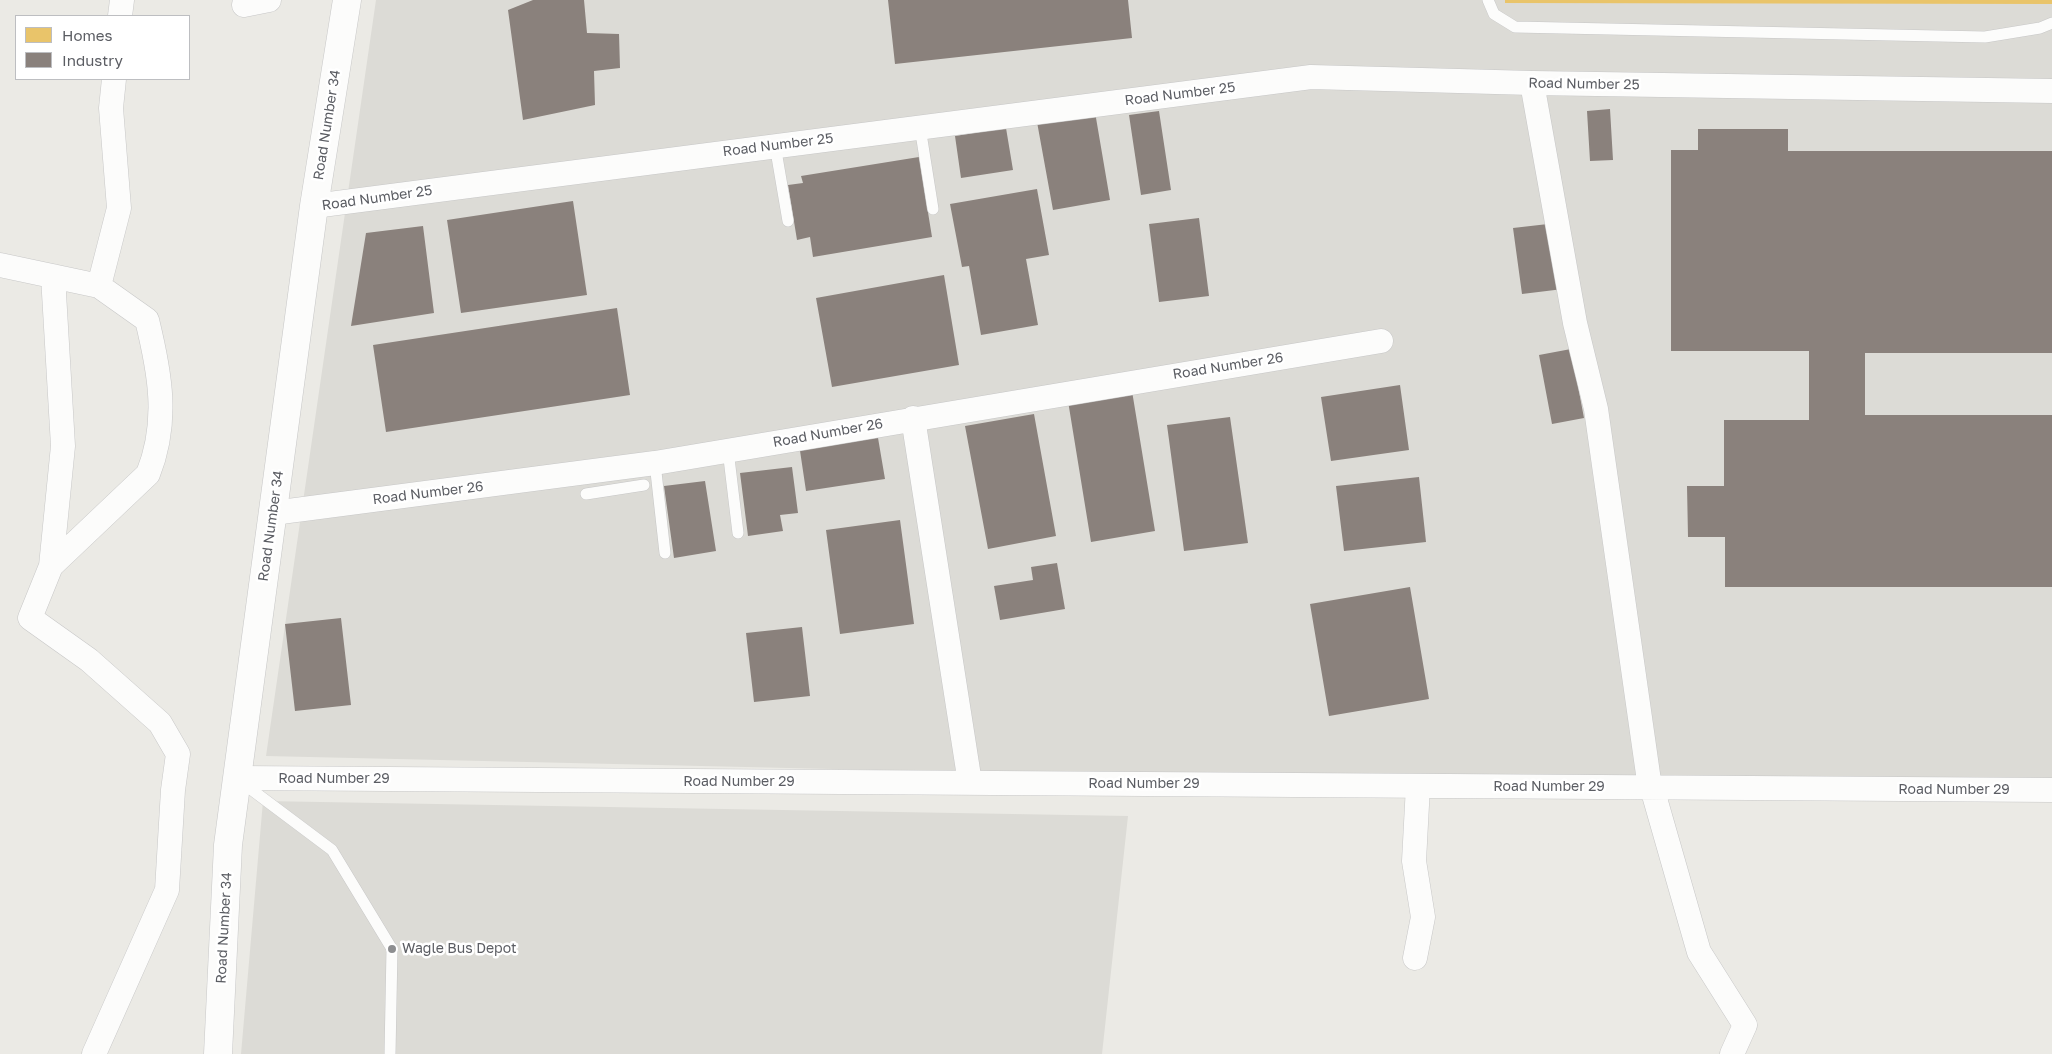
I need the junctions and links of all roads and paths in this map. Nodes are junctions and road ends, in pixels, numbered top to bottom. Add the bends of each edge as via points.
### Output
1 (122, 0) edge
2 (245, 0) edge
3 (269, 0) edge
4 (347, 0) edge
5 (1488, 0) edge
6 (120, 15) edge
7 (2052, 23) edge
8 (114, 80) edge
9 (1532, 84) junction
10 (2052, 90) edge
11 (920, 127) junction
12 (775, 145) junction
13 (314, 206) junction
14 (933, 209) dead end
15 (788, 221) dead end
16 (0, 265) edge
17 (53, 276) junction
18 (99, 286) junction
19 (1381, 341) dead end
20 (913, 418) junction
21 (728, 450) junction
22 (655, 463) junction
23 (611, 479) junction
24 (644, 485) dead end
25 (586, 494) dead end
26 (274, 513) junction
27 (738, 533) dead end
28 (665, 553) dead end
29 (51, 566) junction
30 (237, 778) junction
31 (970, 783) junction
32 (1418, 786) junction
33 (1650, 788) junction
34 (2052, 790) edge
35 (1415, 958) dead end
36 (94, 1054) edge
37 (218, 1054) edge
38 (390, 1054) edge
39 (1732, 1054) edge

1 - 6 street
2 - 3 street via 244,5
4 - 13 street, Road Number 34
5 - 7 lane via 1494,14 1515,27 1985,37
8 - 18 street via 111,108 119,208
9 - 10 street, Road Number 25
9 - 11 street, Road Number 25 via 1311,77
9 - 33 street via 1574,323 1596,409
11 - 12 street, Road Number 25
11 - 14 lane
12 - 13 street, Road Number 25
12 - 15 lane
13 - 26 street, Road Number 34
16 - 17 street
17 - 18 street
17 - 29 street via 63,446
18 - 29 street via 147,320 159,370 161,415 156,454 148,474
19 - 20 street, Road Number 26
20 - 21 street, Road Number 26
20 - 31 street
21 - 22 street, Road Number 26
21 - 27 lane
22 - 23 street, Road Number 26
22 - 28 lane
23 - 24 lane
23 - 25 lane
23 - 26 street, Road Number 26
26 - 30 street, Road Number 34
29 - 36 street via 30,618 88,660 160,723 178,754 167,890
30 - 31 street, Road Number 29
30 - 37 street, Road Number 34 via 228,845
30 - 38 lane via 332,850 392,949
31 - 32 street, Road Number 29
32 - 33 street, Road Number 29
32 - 35 street via 1414,861 1423,917
33 - 34 street, Road Number 29
33 - 39 street via 1699,952 1745,1025

